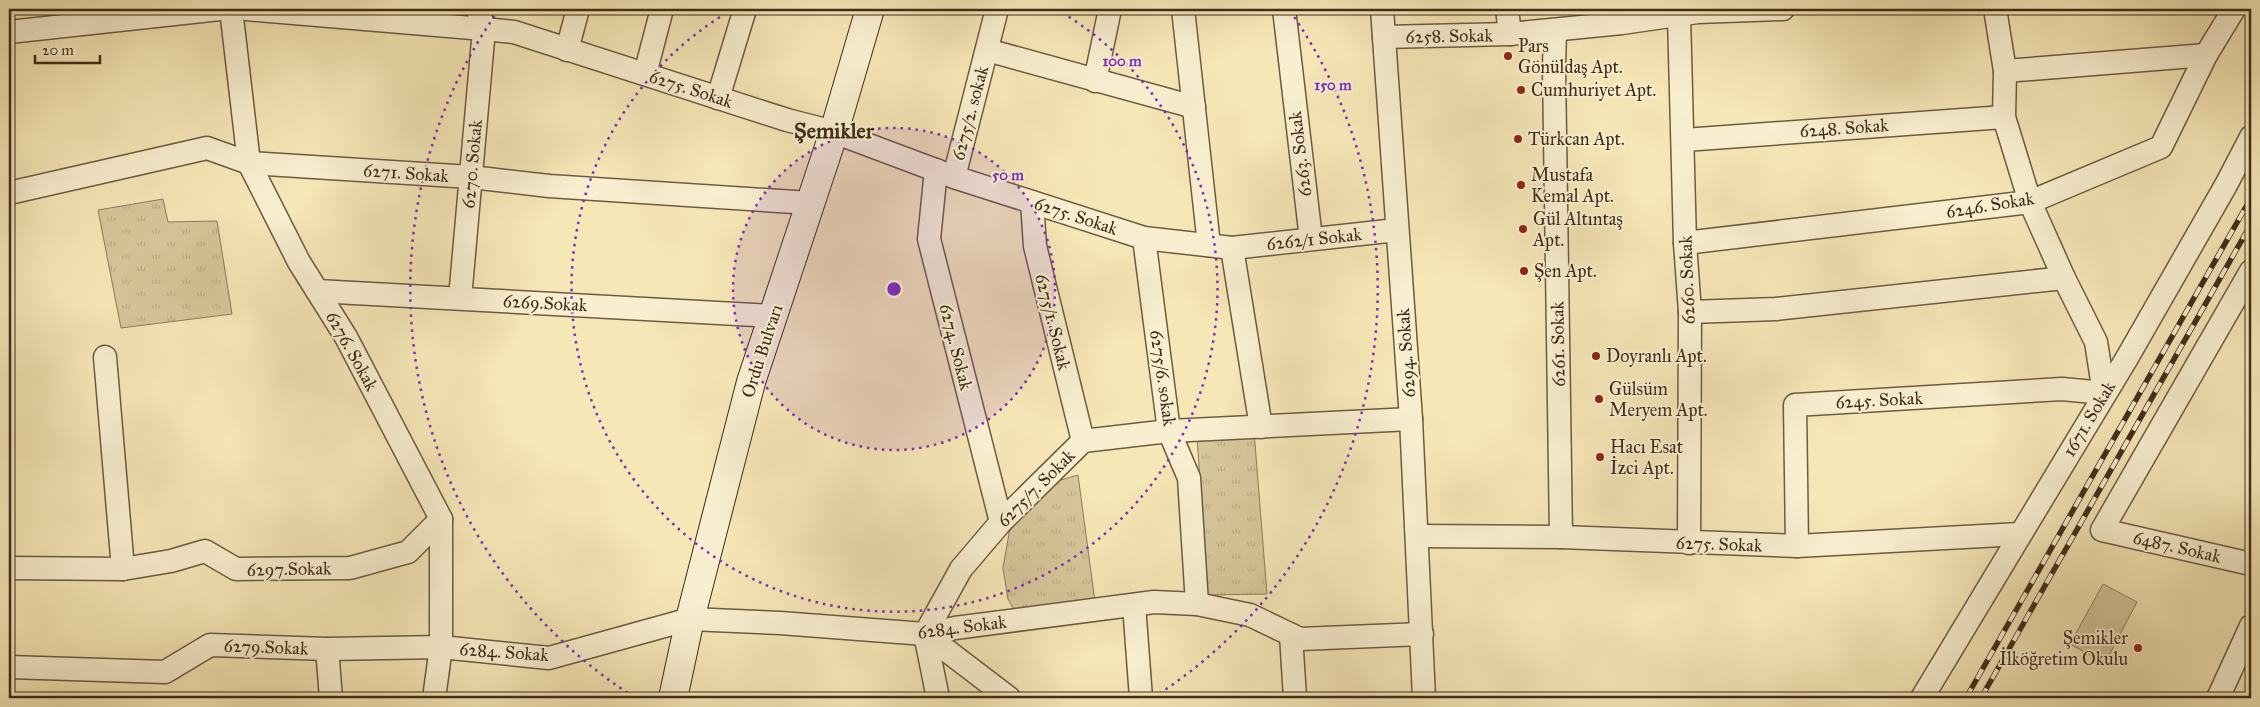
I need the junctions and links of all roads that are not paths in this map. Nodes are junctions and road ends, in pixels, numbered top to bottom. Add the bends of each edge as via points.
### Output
1 (220, 9) edge
2 (231, 9) edge
3 (246, 9) edge
4 (578, 9) edge
5 (662, 9) edge
6 (745, 9) edge
7 (870, 9) edge
8 (997, 9) edge
9 (1110, 9) edge
10 (1183, 9) edge
11 (1284, 9) edge
12 (1382, 9) edge
13 (1507, 9) edge
14 (1783, 9) edge
15 (1996, 9) edge
16 (2234, 9) edge
17 (1691, 12) edge
18 (1611, 16) edge
19 (481, 19) edge
20 (1555, 30) junction
21 (9, 32) edge
22 (1510, 34) junction
23 (1384, 37) junction
24 (567, 50) junction
25 (987, 50) junction
26 (2206, 55) junction
27 (2005, 71) junction
28 (645, 74) junction
29 (1095, 81) junction
30 (718, 98) junction
31 (1194, 107) junction
32 (2004, 117) junction
33 (834, 132) junction
34 (2251, 137) edge
35 (1684, 140) junction
36 (249, 162) junction
37 (945, 174) junction
38 (472, 177) junction
39 (9, 193) edge
40 (1032, 202) junction
41 (2030, 202) junction
42 (810, 203) junction
43 (1397, 230) junction
44 (1144, 238) junction
45 (1311, 240) junction
46 (1685, 243) junction
47 (1209, 245) junction
48 (1232, 248) junction
49 (2250, 275) edge
50 (2064, 278) junction
51 (317, 291) junction
52 (460, 298) junction
53 (1690, 312) junction
54 (773, 316) junction
55 (105, 357) dead end
56 (2104, 394) junction
57 (1411, 419) junction
58 (1260, 427) junction
59 (1170, 432) junction
60 (1083, 440) junction
61 (441, 519) junction
62 (1001, 522) junction
63 (2020, 534) junction
64 (1417, 536) junction
65 (1561, 538) junction
66 (1689, 544) junction
67 (1797, 546) junction
68 (2251, 564) edge
69 (9, 568) edge
70 (123, 568) junction
71 (1196, 604) junction
72 (1134, 605) junction
73 (690, 618) junction
74 (925, 634) junction
75 (1422, 634) junction
76 (1291, 635) junction
77 (2250, 637) edge
78 (441, 647) junction
79 (327, 649) junction
80 (9, 667) edge
81 (331, 698) edge
82 (436, 698) edge
83 (673, 698) edge
84 (938, 698) edge
85 (1009, 698) edge
86 (1141, 698) edge
87 (1295, 698) edge
88 (1424, 698) edge
89 (1922, 698) edge
90 (2218, 698) edge

1 - 21 street
2 - 36 street, 6276. Sokak
3 - 19 street, 6275. Sokak
4 - 24 street
5 - 28 street
6 - 30 street
7 - 33 main road, Ordu Bulvarı
8 - 25 street, 6275/2. sokak
9 - 29 street
10 - 31 street
11 - 45 street, 6263. Sokak
12 - 23 street, 6294. Sokak
13 - 22 street
14 - 17 street, 6258. Sokak
15 - 27 street
16 - 26 street, 6246. Sokak
17 - 18 street, 6258. Sokak
17 - 35 street, 6260. Sokak
18 - 20 street, 6258. Sokak
19 - 24 street, 6275. Sokak
19 - 38 street, 6270. Sokak
20 - 22 street, 6258. Sokak
20 - 65 street, 6261. Sokak
22 - 23 street, 6258. Sokak
23 - 43 street, 6294. Sokak
24 - 28 street, 6275. Sokak
25 - 29 street
25 - 37 street, 6275/2. sokak
26 - 27 street
26 - 41 street, 6246. Sokak via 2161,147
27 - 32 street
28 - 30 street, 6275. Sokak
29 - 31 street
30 - 33 street, 6275. Sokak
31 - 47 street
32 - 35 street, 6248. Sokak
32 - 41 street
33 - 37 street, 6275. Sokak
33 - 42 main road, Ordu Bulvarı
34 - 56 street, 1671. Sokak
35 - 46 street, 6260. Sokak
36 - 38 street, 6271. Sokak
36 - 39 street, 6271. Sokak via 207,148
36 - 51 street, 6276. Sokak
37 - 40 street, 6275. Sokak
37 - 62 street, 6274. Sokak via 929,240
38 - 42 street, 6271. Sokak via 549,186
38 - 52 street, 6270. Sokak
40 - 44 street, 6275. Sokak
40 - 60 street, 6275/1. Sokak via 1035,246
41 - 46 street, 6246. Sokak
41 - 50 street
42 - 54 main road, Ordu Bulvarı
43 - 45 street, 6262/1 Sokak
43 - 57 street, 6294. Sokak
44 - 47 street, 6275. Sokak
44 - 59 street, 6275/6. sokak
45 - 48 street, 6262/1 Sokak
46 - 53 street, 6260. Sokak
47 - 48 street, 6275. Sokak
48 - 58 street
49 - 68 street, 6487. Sokak via 2102,530
50 - 53 street via 1776,310
50 - 56 street via 2096,342
51 - 52 street, 6269.Sokak
51 - 61 street, 6276. Sokak via 346,337
52 - 54 street, 6269.Sokak
53 - 66 street, 6260. Sokak
54 - 73 main road, Ordu Bulvarı via 751,382
55 - 70 street
56 - 63 street, 1671. Sokak
56 - 67 street, 6245. Sokak via 2062,389 1795,405
57 - 58 street
57 - 64 street, 6294. Sokak
58 - 59 street, 6275/7. Sokak
59 - 60 street, 6275/7. Sokak
59 - 71 street, 6275/6. sokak via 1189,478
60 - 62 street, 6275/7. Sokak
61 - 70 street, 6297.Sokak via 408,552 350,568 236,569 205,551 171,561
61 - 78 street, 6276. Sokak
62 - 74 street, 6275/7. Sokak via 961,569
63 - 67 street, 6275. Sokak
63 - 89 street, 1671. Sokak
64 - 65 street, 6275. Sokak
64 - 75 street, 6294. Sokak
65 - 66 street, 6275. Sokak
66 - 67 street, 6275. Sokak
69 - 70 street, 6297.Sokak
71 - 72 street, 6284. Sokak via 1154,602
71 - 76 street, 6284. Sokak via 1250,615
72 - 74 street, 6284. Sokak
72 - 86 street
73 - 74 street, 6284. Sokak
73 - 78 street, 6284. Sokak via 549,658
73 - 83 main road, Ordu Bulvarı
74 - 84 street
74 - 85 street
75 - 76 street, 6284. Sokak via 1300,639
75 - 88 street, 6294. Sokak
76 - 87 street
77 - 90 street
78 - 79 street, 6279.Sokak
78 - 82 street, 6276. Sokak
79 - 80 street, 6279.Sokak via 210,645 165,672
79 - 81 street

